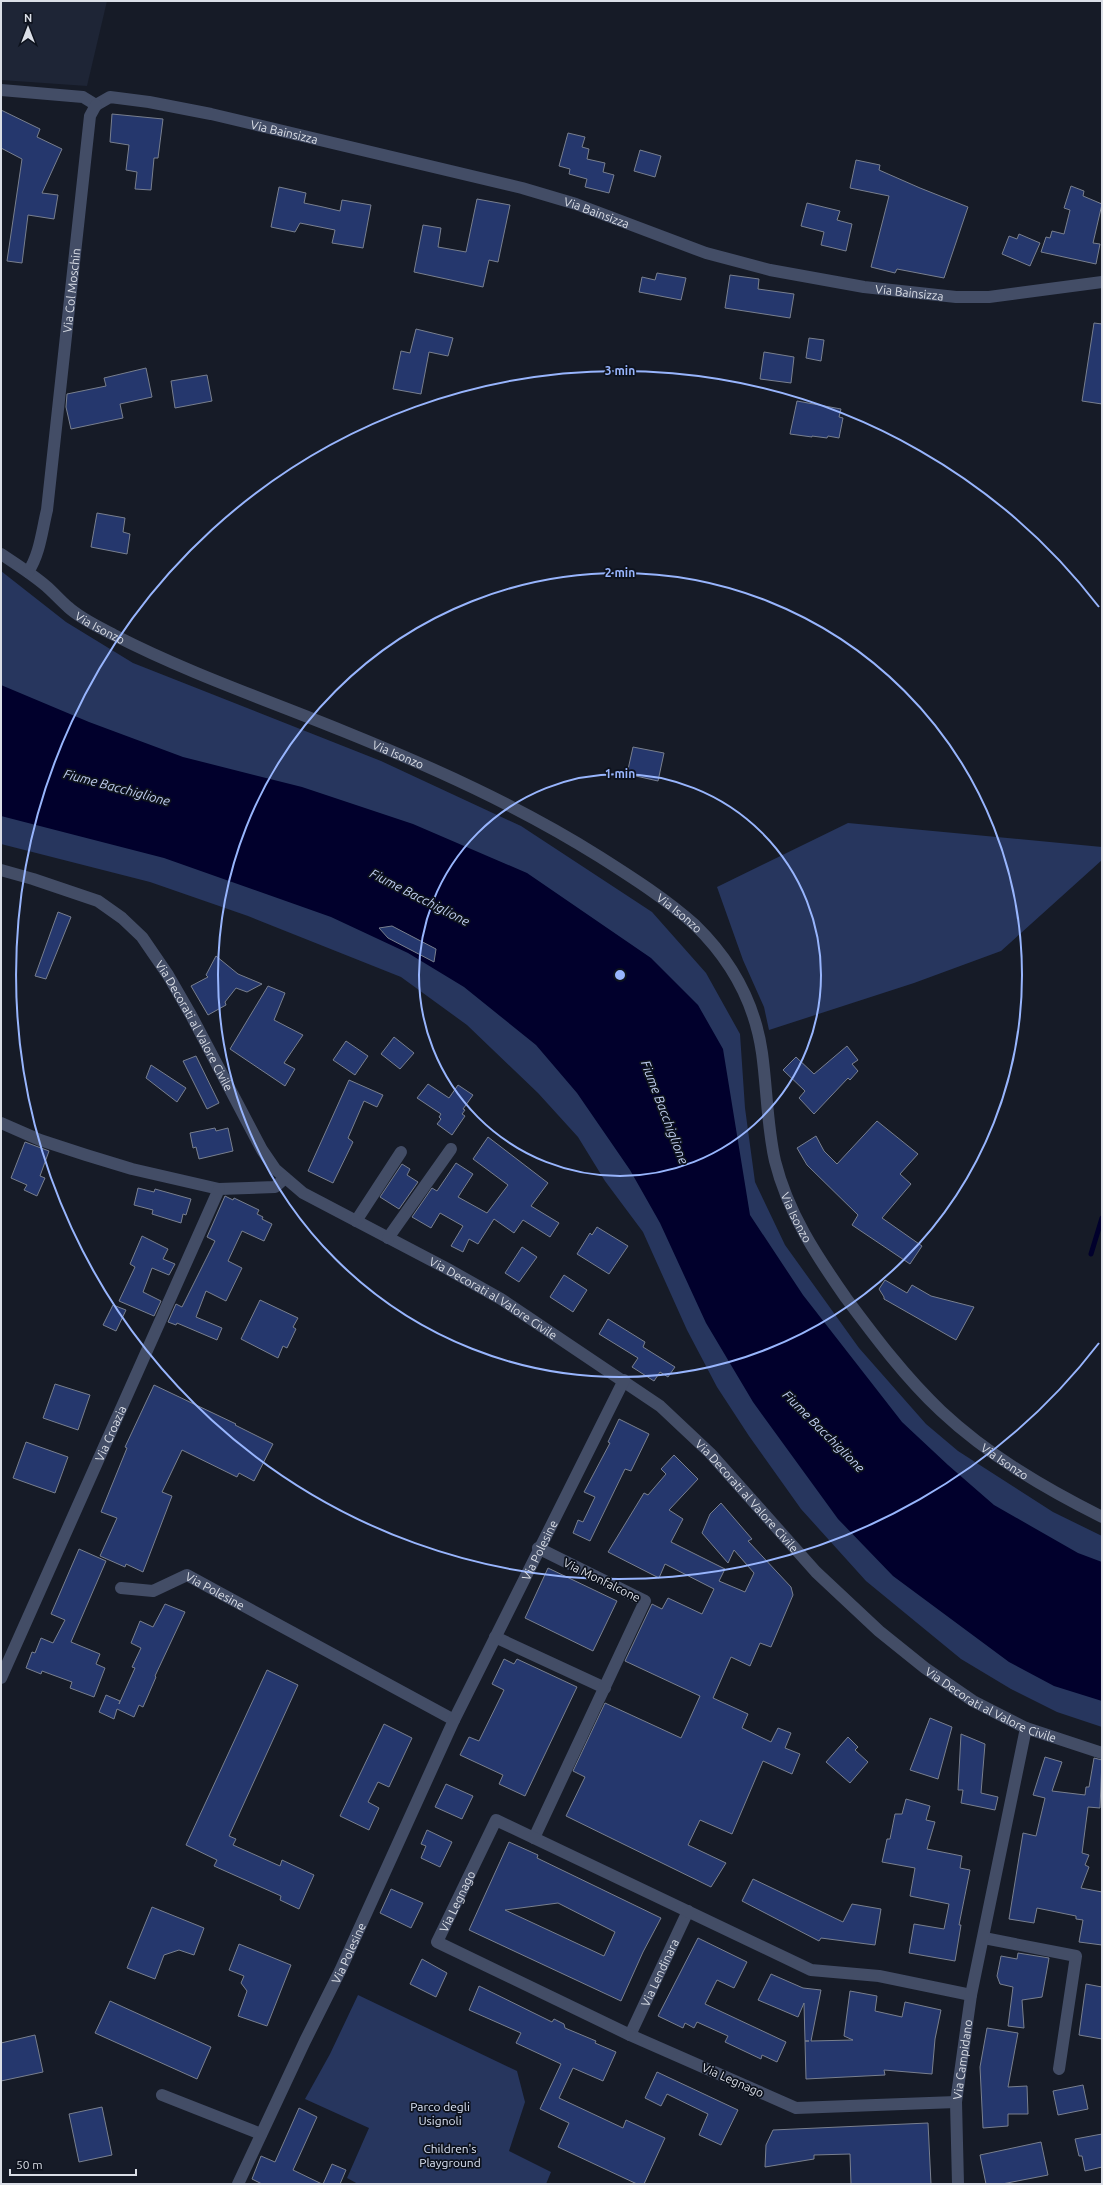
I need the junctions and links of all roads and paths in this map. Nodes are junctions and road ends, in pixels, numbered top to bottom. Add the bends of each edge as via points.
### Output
1 (1, 90) edge
2 (96, 105) junction
3 (1102, 282) edge
4 (1, 554) edge
5 (28, 572) junction
6 (1, 870) edge
7 (1, 1123) edge
8 (451, 1149) dead end
9 (401, 1152) dead end
10 (285, 1178) junction
11 (219, 1189) junction
12 (356, 1221) junction
13 (388, 1238) junction
14 (624, 1380) junction
15 (1102, 1517) edge
16 (538, 1548) junction
17 (121, 1588) dead end
18 (495, 1637) junction
19 (1, 1678) edge
20 (605, 1688) junction
21 (454, 1720) junction
22 (1026, 1728) junction
23 (1102, 1753) edge
24 (534, 1838) junction
25 (688, 1911) junction
26 (984, 1938) junction
27 (971, 1995) junction
28 (630, 2034) junction
29 (1059, 2069) dead end
30 (162, 2095) dead end
31 (956, 2102) junction
32 (261, 2134) junction
33 (238, 2184) edge
34 (958, 2184) edge

1 - 2 street via 83,97
2 - 3 street, Via Bainsizza via 110,97 149,102 423,164 576,204 706,253 770,270 864,287 976,298
2 - 5 street, Via Col Moschin via 90,116 46,510 39,544
4 - 5 street, Via Isonzo
5 - 15 street, Via Isonzo via 69,608 116,636 445,774 524,812 643,884 694,925 716,948 734,973 747,998 761,1048 774,1157 782,1186 810,1246 874,1336 939,1409 980,1444 1028,1477
6 - 10 street, Via Decorati al Valore Civile via 98,901 122,918 142,937 191,1015 262,1150
7 - 11 street via 86,1156
8 - 13 street
9 - 12 street
10 - 11 street via 275,1187
10 - 12 street, Via Decorati al Valore Civile via 303,1193
11 - 19 street, Via Croazia
12 - 13 street, Via Decorati al Valore Civile
13 - 14 street, Via Decorati al Valore Civile via 501,1299
14 - 16 street, Via Polesine
14 - 22 street, Via Decorati al Valore Civile via 660,1406 693,1436 816,1572 879,1632 973,1701
16 - 18 street, Via Polesine
16 - 20 street, Via Monfalcone via 645,1601
17 - 21 street, Via Polesine via 153,1591 184,1575 191,1575 220,1594
18 - 20 street
18 - 21 street, Via Polesine
20 - 24 street, Via Monfalcone
21 - 32 street, Via Polesine via 340,1971
22 - 23 street, Via Decorati al Valore Civile
22 - 26 street, Via Campidano
24 - 25 street, Via Legnago
24 - 28 street, Via Legnago via 496,1820 437,1942
25 - 27 street, Via Legnago via 811,1970 879,1976
25 - 28 street, Via Lendinara
26 - 27 street, Via Campidano
26 - 29 street via 1076,1956
27 - 31 street, Via Campidano
28 - 31 street, Via Legnago via 796,2108
30 - 32 street
31 - 34 street, Via Campidano
32 - 33 street, Via Polesine

